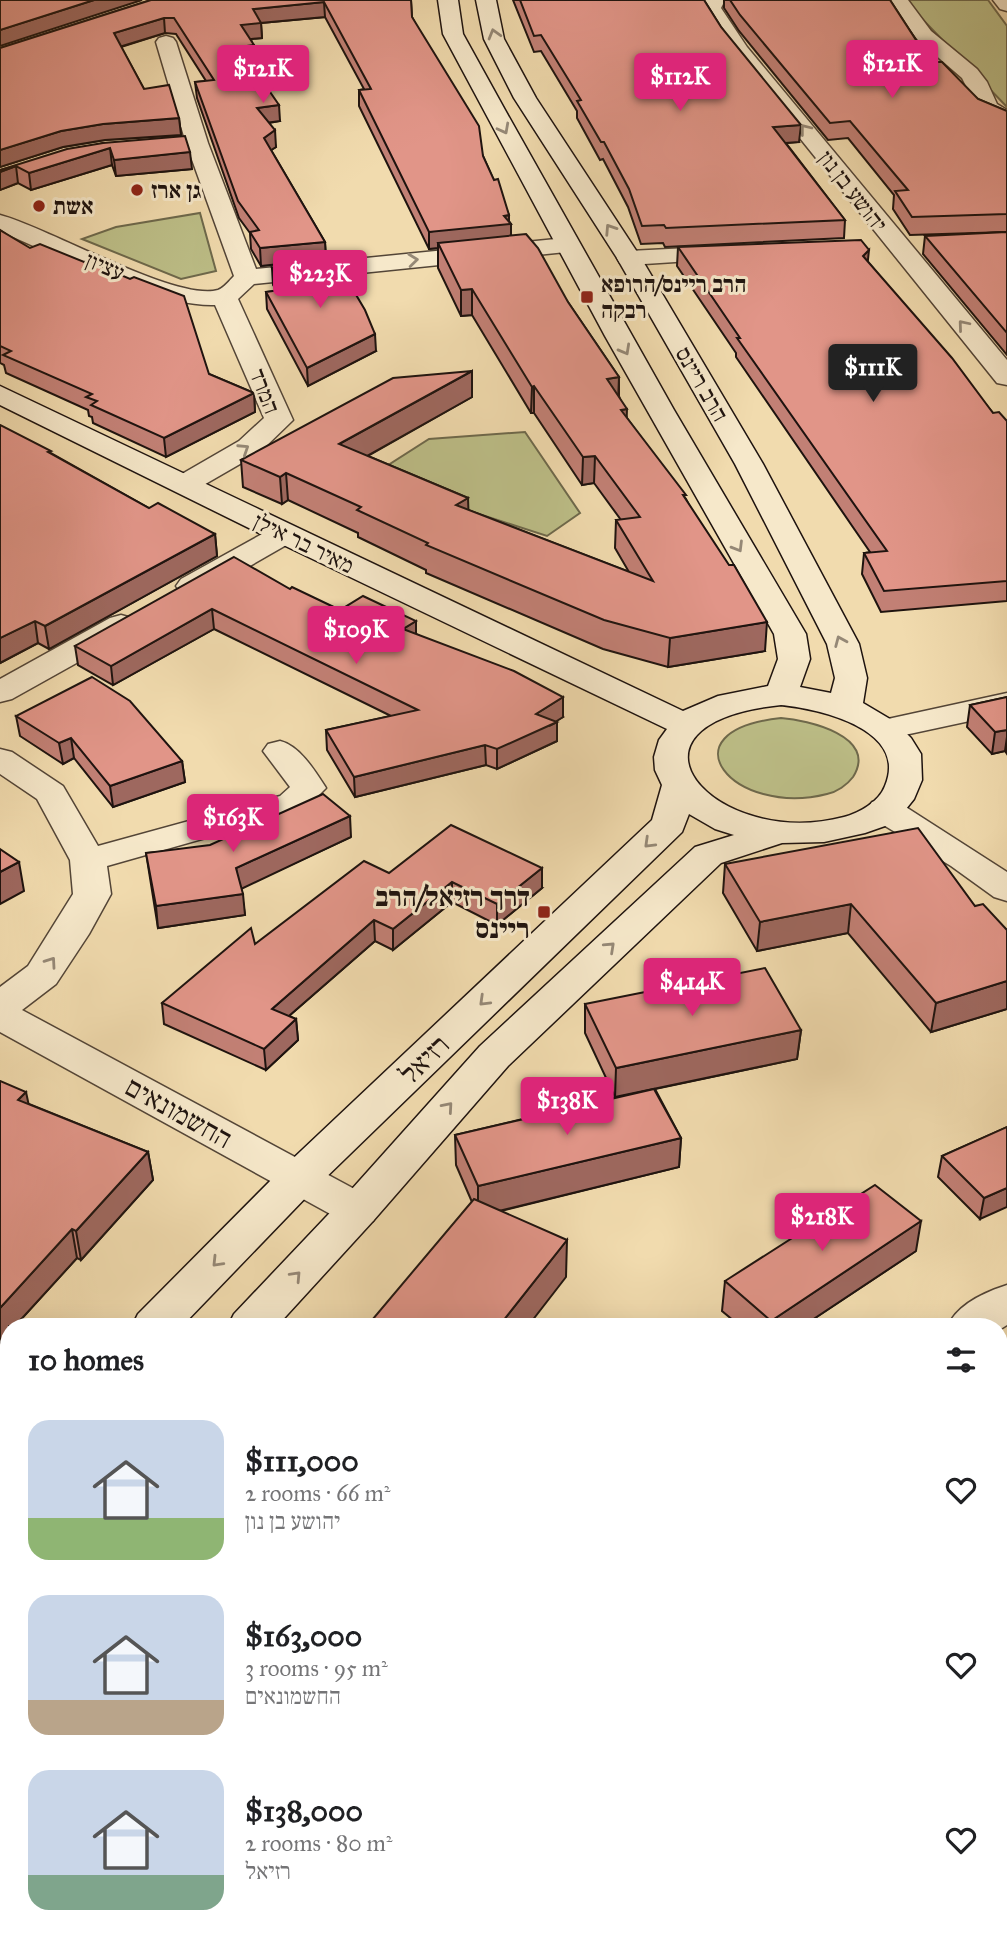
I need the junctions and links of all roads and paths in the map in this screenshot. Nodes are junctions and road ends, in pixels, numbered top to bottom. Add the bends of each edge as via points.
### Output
1 (448, 0) edge
2 (486, 0) edge
3 (715, 0) edge
4 (898, 0) edge
5 (1003, 0) edge
6 (1007, 5) edge
7 (166, 42) dead end
8 (1007, 119) edge
9 (197, 144) junction
10 (171, 145) edge
11 (0, 222) edge
12 (923, 243) dead end
13 (895, 244) junction
14 (566, 245) junction
15 (869, 246) edge
16 (749, 252) edge
17 (629, 258) junction
18 (247, 277) junction
19 (224, 297) junction
20 (1007, 377) edge
21 (0, 394) edge
22 (185, 484) junction
23 (284, 534) junction
24 (0, 692) edge
25 (781, 695) junction
26 (1007, 703) edge
27 (845, 707) junction
28 (685, 725) junction
29 (886, 729) junction
30 (280, 751) dead end
31 (0, 759) edge
32 (679, 785) junction
33 (885, 810) junction
34 (778, 833) junction
35 (88, 859) junction
36 (1007, 889) edge
37 (0, 1007) edge
38 (0, 1015) edge
39 (299, 1178) junction
40 (358, 1210) junction
41 (1007, 1302) edge
42 (162, 1318) edge
43 (257, 1318) edge
44 (982, 1318) edge

1 -> 14 street, הרב ריינס via 453,34
17 -> 2 street, הרב ריינס via 525,98 494,39
13 -> 3 street, יהושע בן נון via 724,33 711,8
4 - 8 street via 923,34 981,87 987,107
5 - 6 street
7 - 9 street
9 - 10 street
9 - 18 street
11 - 19 street, עציון via 141,281 197,298
12 - 13 street
13 - 15 street
20 -> 13 street, יהושע בן נון
18 -> 14 street
14 -> 25 street, הרב ריינס via 790,634 794,659
16 - 17 street
27 -> 17 street, הרב ריינס via 851,678 843,644 749,464
18 - 19 street
22 -> 19 street, המרד via 249,447 279,421
21 - 22 street, מאיר בר אילן
22 - 23 street, מאיר בר אילן
23 - 24 street
23 - 28 street, מאיר בר אילן
25 - 27 street
25 - 28 street via 743,698 710,709
26 - 29 street
27 - 29 street
28 - 32 street via 673,744 671,764
29 - 33 street via 902,749 908,771 902,792
30 - 35 street via 309,788 292,803
31 - 35 street via 51,793
32 - 34 street via 718,816
32 -> 39 street, רזיאל via 669,824
33 - 34 street via 844,828
33 - 36 street
40 -> 34 street, רזיאל via 494,1056 708,855
37 -> 35 street via 42,975 70,934 92,894
38 - 39 street, החשמונאים
39 - 40 street, החשמונאים
39 -> 42 street, רזיאל
43 -> 40 street, רזיאל
41 - 44 street

